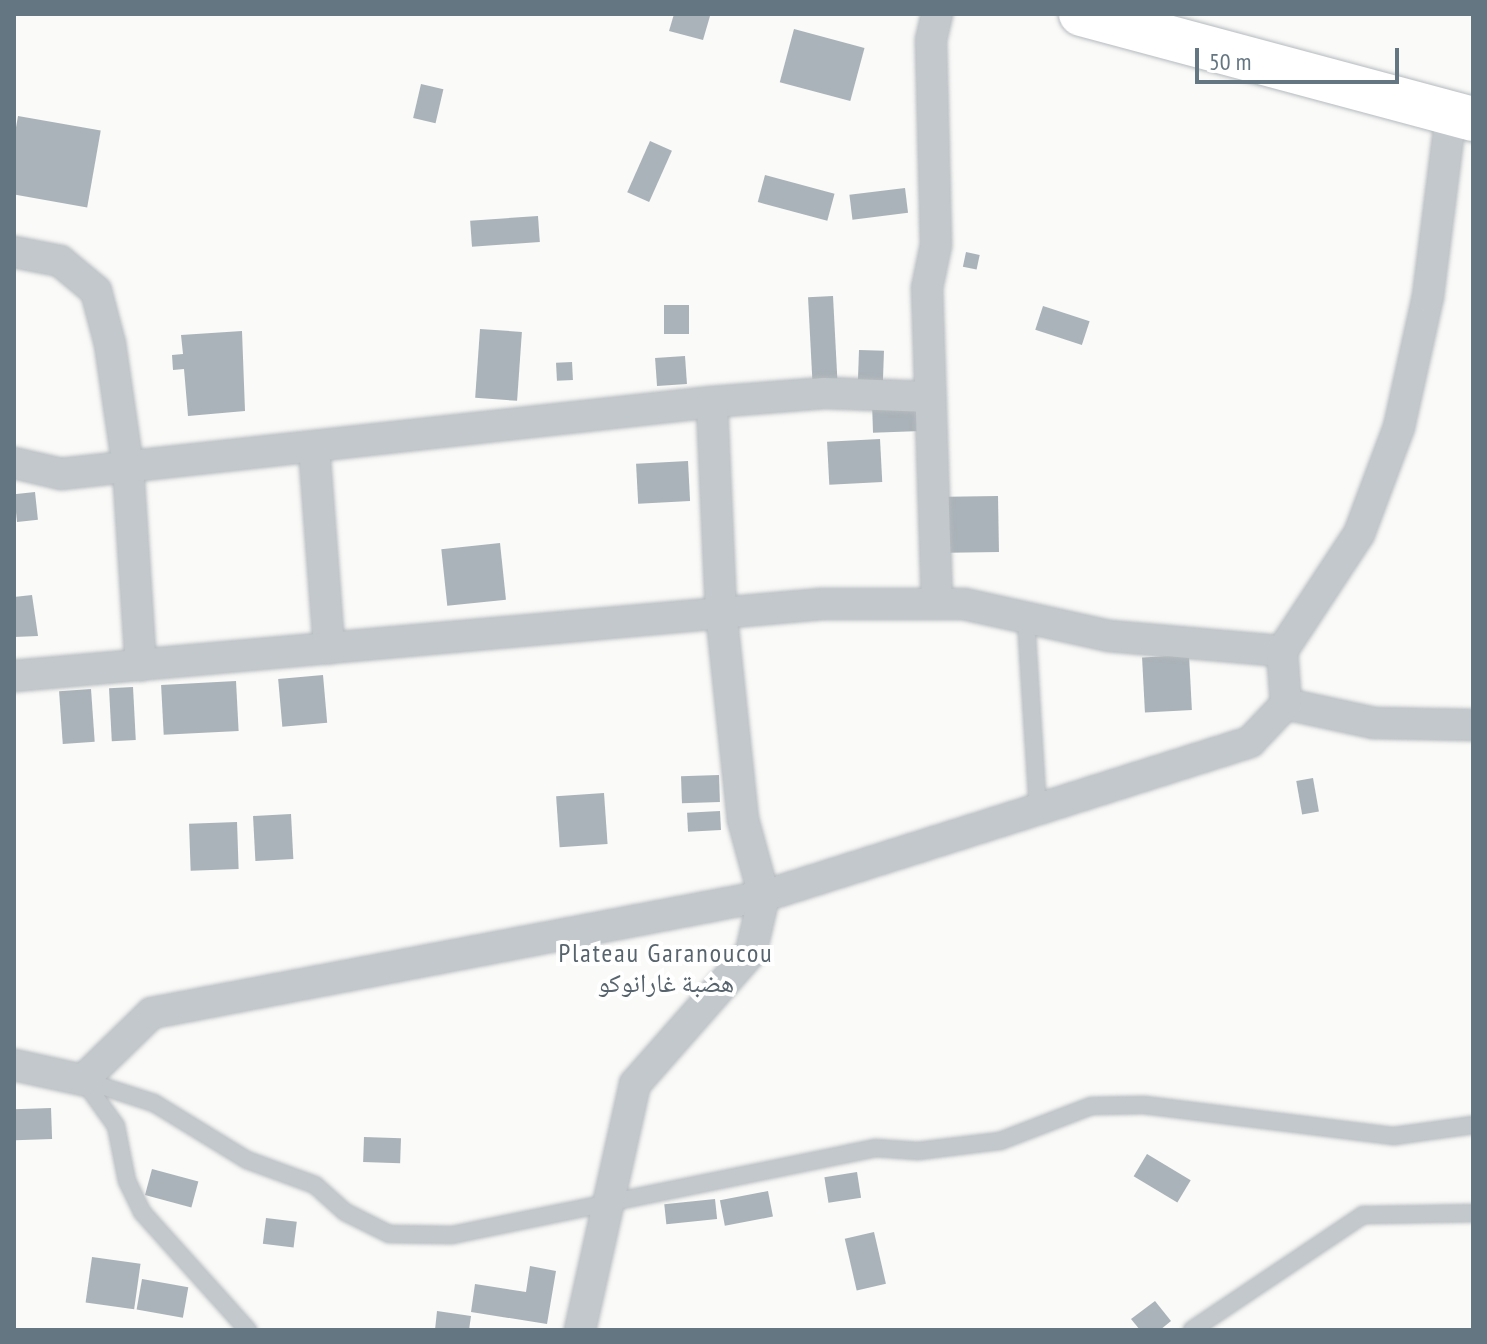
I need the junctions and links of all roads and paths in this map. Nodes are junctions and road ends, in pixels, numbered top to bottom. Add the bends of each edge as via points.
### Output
1 (937, 14) edge
2 (1081, 14) edge
3 (1462, 116) edge
4 (14, 252) edge
5 (929, 397) junction
6 (712, 402) junction
7 (314, 447) junction
8 (14, 463) edge
9 (128, 467) junction
10 (937, 604) junction
11 (721, 611) junction
12 (1026, 620) junction
13 (329, 648) junction
14 (1282, 651) junction
15 (141, 666) junction
16 (14, 676) edge
17 (1286, 704) junction
18 (1473, 725) edge
19 (1038, 809) junction
20 (764, 896) junction
21 (14, 1065) edge
22 (83, 1080) junction
23 (1473, 1125) edge
24 (608, 1203) junction
25 (1473, 1213) edge
26 (248, 1330) edge
27 (580, 1330) edge
28 (1192, 1330) edge

1 - 5 street via 931,40 936,245 927,288
2 - 3 main road
3 - 14 street via 1399,427 1359,534
4 - 9 street via 60,261 96,291 110,344
5 - 6 street via 825,393
5 - 10 street
6 - 7 street
6 - 11 street
7 - 9 street
7 - 13 street
8 - 9 street via 61,474
9 - 15 street
10 - 11 street
10 - 12 street via 964,604
11 - 13 street
11 - 20 street via 743,820
12 - 14 street via 1109,636
12 - 19 lane
13 - 15 street
14 - 17 street
15 - 16 street
17 - 18 street via 1374,723
17 - 19 street via 1250,742
19 - 20 street
20 - 22 street via 152,1013
20 - 24 street via 751,952 635,1084
21 - 22 street
22 - 24 lane via 154,1103 247,1160 315,1185 345,1212 389,1234 452,1235
22 - 26 lane via 116,1126 127,1181 142,1212
23 - 24 lane via 1394,1136 1144,1105 1091,1106 1000,1141 918,1151 875,1148
24 - 27 street
25 - 28 lane via 1363,1215

